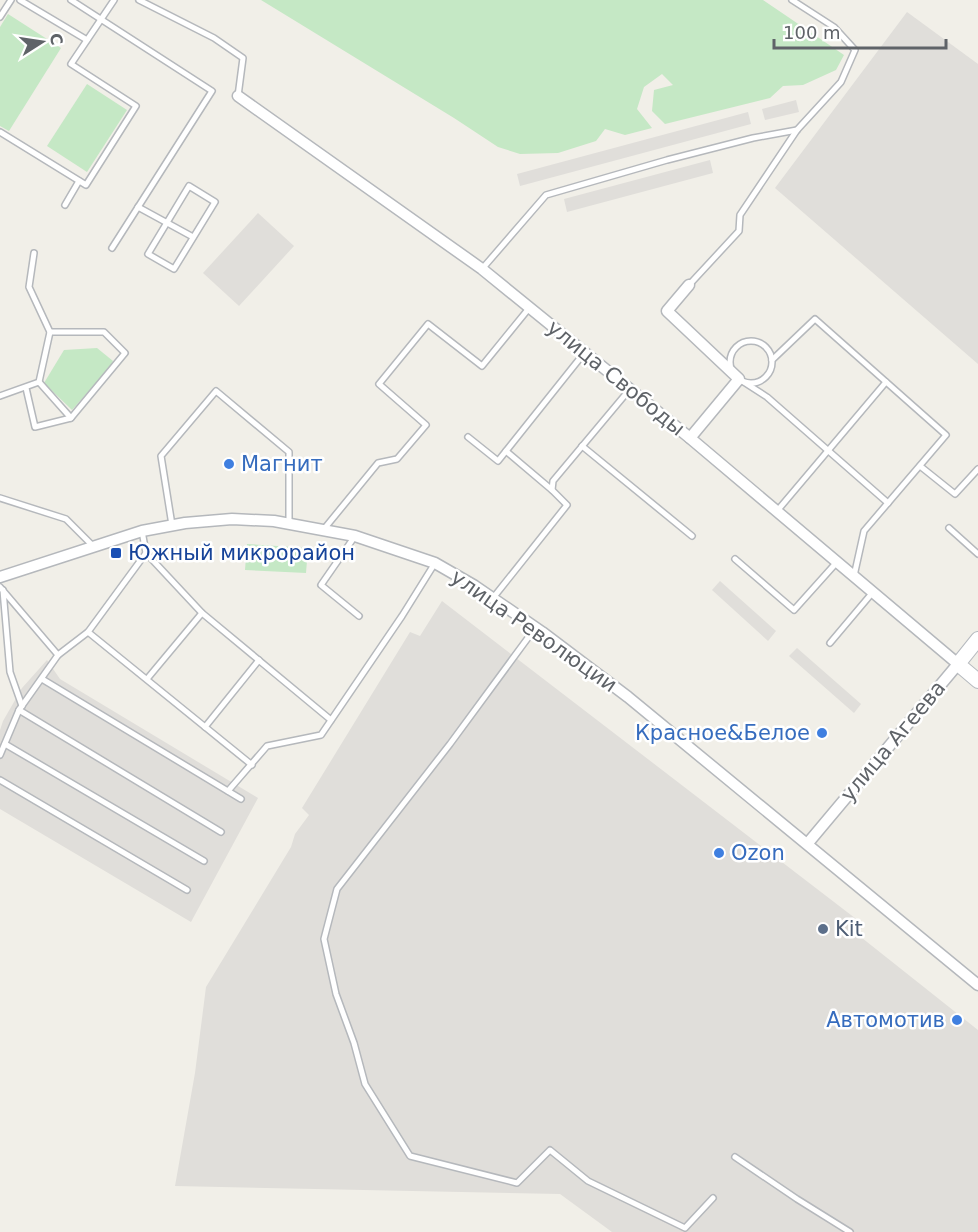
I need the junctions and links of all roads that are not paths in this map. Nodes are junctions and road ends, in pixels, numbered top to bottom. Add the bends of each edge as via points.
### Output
1 (11, 0) edge
2 (20, 0) edge
3 (71, 0) edge
4 (114, 0) edge
5 (139, 0) edge
6 (792, 0) edge
7 (0, 17) edge
8 (102, 18) junction
9 (87, 40) junction
10 (238, 96) joint
11 (797, 130) junction
12 (0, 132) edge
13 (79, 181) junction
14 (65, 205) dead end
15 (138, 207) junction
16 (167, 223) junction
17 (193, 237) junction
18 (112, 248) dead end
19 (34, 253) dead end
20 (482, 268) junction
21 (689, 285) joint
22 (530, 307) junction
23 (50, 332) junction
24 (585, 352) junction
25 (772, 360) junction
26 (739, 379) junction
27 (39, 382) junction
28 (886, 382) junction
29 (26, 388) junction
30 (630, 389) junction
31 (0, 396) edge
32 (71, 418) junction
33 (468, 437) dead end
34 (690, 438) junction
35 (582, 446) junction
36 (829, 450) junction
37 (506, 451) junction
38 (920, 466) junction
39 (978, 469) edge
40 (552, 490) junction
41 (0, 498) edge
42 (888, 503) junction
43 (777, 511) junction
44 (289, 524) junction
45 (172, 525) junction
46 (949, 528) dead end
47 (323, 530) junction
48 (142, 531) junction
49 (355, 536) junction
50 (692, 536) dead end
51 (93, 546) junction
52 (146, 553) junction
53 (978, 554) edge
54 (735, 559) dead end
55 (837, 562) junction
56 (435, 563) junction
57 (854, 576) junction
58 (0, 577) edge
59 (1, 589) edge
60 (873, 592) junction
61 (493, 598) junction
62 (202, 612) junction
63 (359, 616) dead end
64 (536, 627) junction
65 (88, 632) junction
66 (978, 639) edge
67 (830, 643) dead end
68 (58, 655) junction
69 (259, 660) junction
70 (958, 664) junction
71 (42, 679) junction
72 (147, 680) junction
73 (978, 681) edge
74 (20, 708) junction
75 (331, 720) junction
76 (205, 727) junction
77 (5, 744) junction
78 (0, 755) edge
79 (252, 765) junction
80 (0, 780) edge
81 (228, 791) junction
82 (242, 799) dead end
83 (221, 832) dead end
84 (808, 843) junction
85 (204, 861) dead end
86 (187, 890) dead end
87 (978, 985) edge
88 (735, 1157) dead end
89 (713, 1198) dead end
90 (850, 1232) edge

1 - 7 lane
2 - 9 lane
3 - 8 lane
4 - 8 lane
5 - 10 lane via 214,38 243,58
6 - 11 lane via 834,27 855,50 842,82
8 - 9 lane
8 - 15 lane via 212,91
9 - 13 lane via 71,64 136,106 86,185
10 - 20 street, улица Свободы
11 - 20 lane via 667,160 546,195
11 - 21 lane via 740,215 739,231
12 - 13 lane
13 - 14 lane
15 - 16 lane
15 - 18 lane
16 - 17 lane
16 - 17 lane via 148,254 174,269
16 - 17 lane via 189,186 215,202
19 - 23 lane via 29,287
20 - 22 street, улица Свободы
21 - 26 street via 667,311
22 - 24 street, улица Свободы
22 - 47 lane via 482,366 428,324 379,384 426,425 397,459 378,463
23 - 27 lane
23 - 32 lane via 104,332 125,353
24 - 30 street, улица Свободы
24 - 37 lane
25 - 26 lane via 764,378 752,383
25 - 26 lane via 761,344 741,344 730,361
25 - 28 lane via 815,319
26 - 34 street
26 - 36 lane via 767,397
27 - 29 lane
27 - 32 lane
28 - 36 lane
28 - 38 lane via 946,435
29 - 31 lane
29 - 32 lane via 35,427
30 - 34 street, улица Свободы
30 - 35 lane
33 - 37 lane via 498,461
34 - 43 street, улица Свободы
35 - 40 lane via 553,482
35 - 50 lane
36 - 42 lane
36 - 43 lane
37 - 40 lane
38 - 39 lane via 955,494
38 - 42 lane
40 - 61 lane via 567,505
41 - 51 lane via 66,519
42 - 57 lane via 864,531
43 - 55 street, улица Свободы
44 - 45 street, улица Революции via 232,519
44 - 45 lane via 289,452 216,392 161,456
44 - 47 street, улица Революции
45 - 48 street, улица Революции
46 - 53 lane
47 - 49 street, улица Революции
48 - 51 street, улица Революции
48 - 52 lane
49 - 56 street, улица Революции
49 - 63 lane via 321,585
51 - 58 street, улица Революции
52 - 62 lane
52 - 65 lane
54 - 55 lane via 794,610
55 - 57 street, улица Свободы
56 - 61 street, улица Революции
56 - 75 lane
57 - 60 street, улица Свободы
59 - 68 lane
59 - 74 lane via 10,672
60 - 67 lane
60 - 70 street, улица Свободы
61 - 64 street, улица Революции
62 - 69 lane
62 - 72 lane
64 - 84 street, улица Революции
64 - 89 lane via 337,889 324,939 336,994 365,1084 410,1156 517,1183 550,1150 588,1181 686,1227
65 - 68 lane
65 - 72 lane
66 - 70 street, улица Агеева
68 - 71 lane
69 - 75 lane
69 - 76 lane
70 - 73 street, улица Свободы
70 - 84 street, улица Агеева
71 - 74 lane
71 - 81 lane
72 - 76 lane
74 - 77 lane
74 - 83 lane
75 - 79 lane via 321,735 267,746
76 - 79 lane
77 - 78 lane
77 - 85 lane
79 - 81 lane
80 - 86 lane
81 - 82 lane
84 - 87 street, улица Революции
88 - 90 lane

